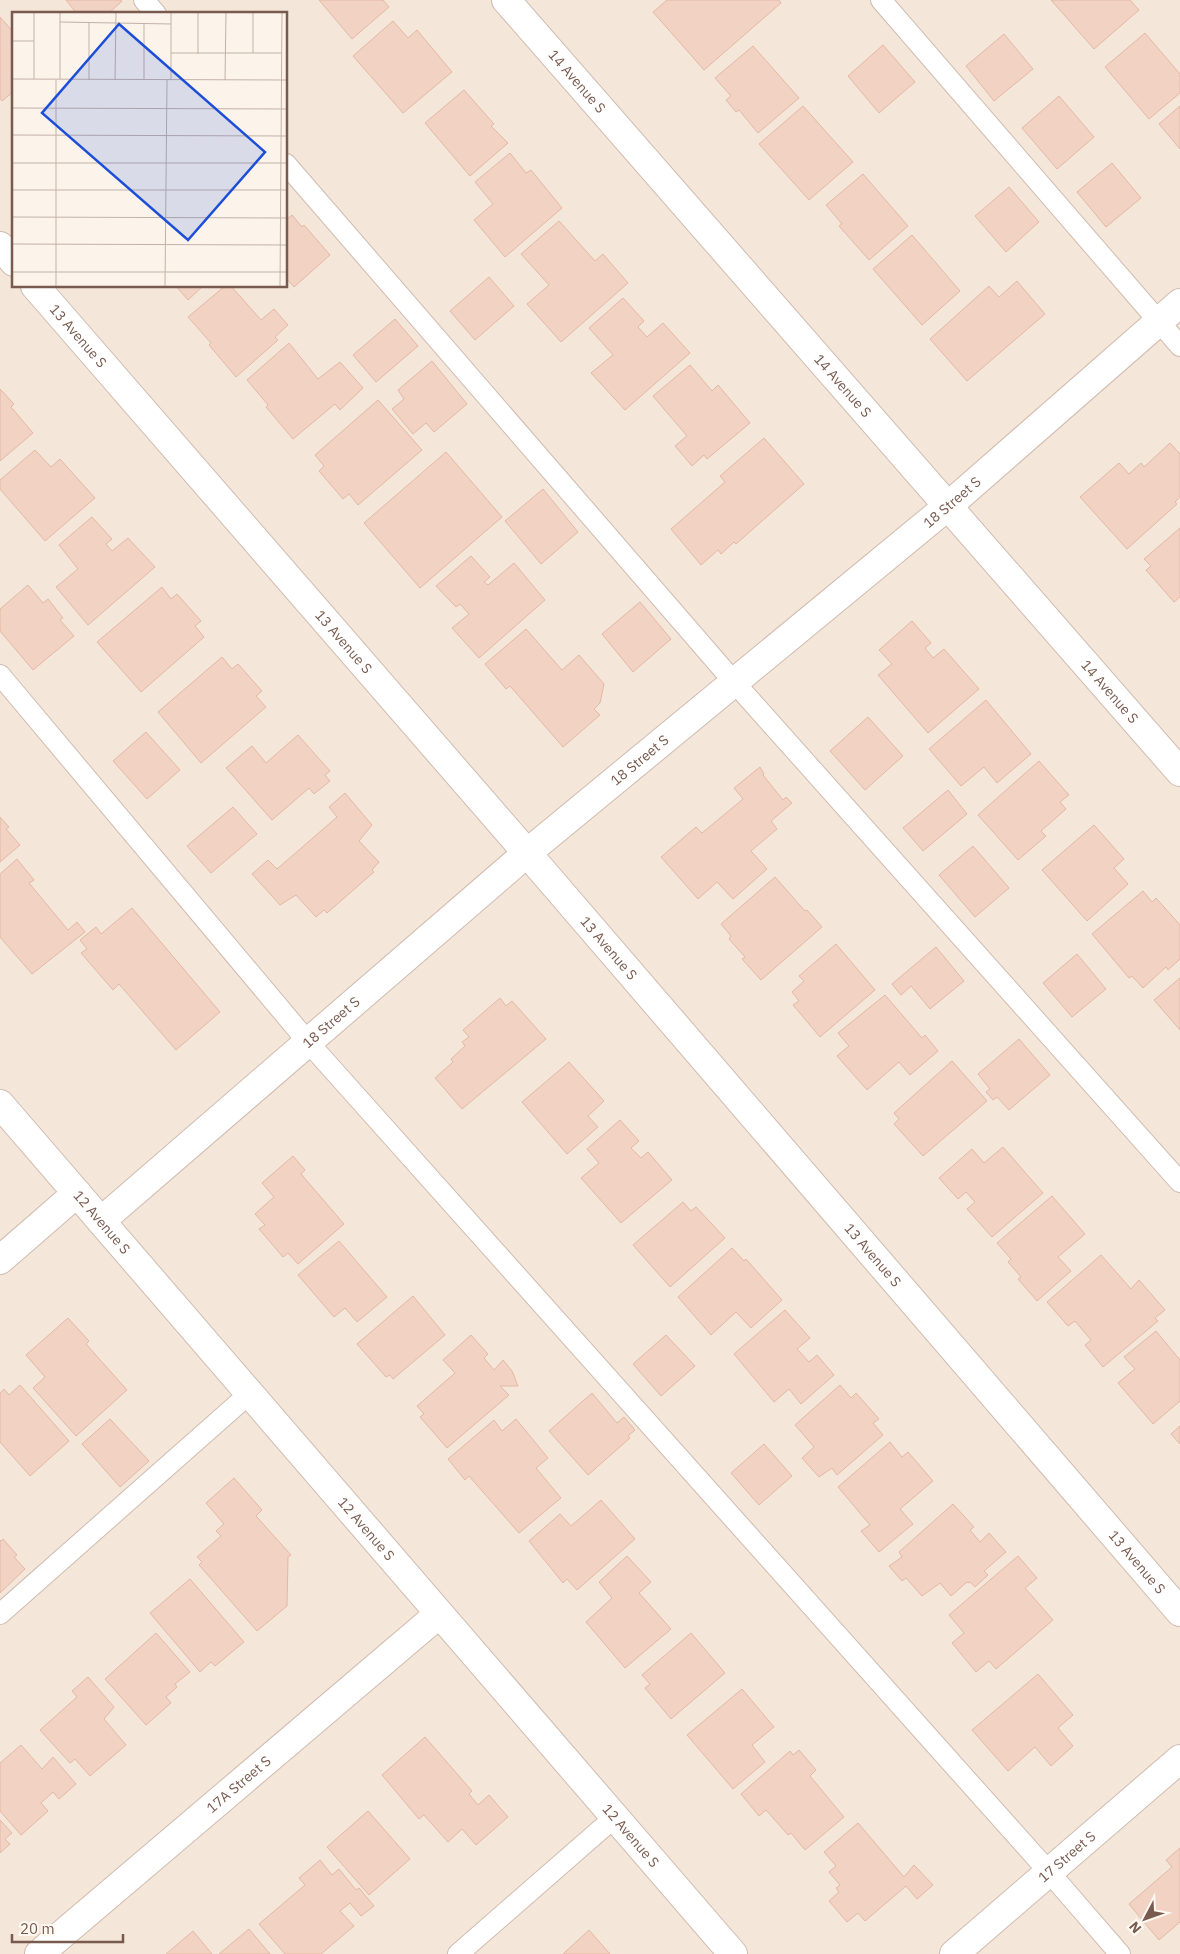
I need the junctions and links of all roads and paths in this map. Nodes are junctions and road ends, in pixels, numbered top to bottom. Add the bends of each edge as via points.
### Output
1 (144, 0) edge
2 (506, 0) edge
3 (881, 0) edge
4 (154, 12) edge
5 (288, 166) edge
6 (0, 246) edge
7 (12, 260) edge
8 (37, 288) edge
9 (1180, 302) edge
10 (1159, 321) junction
11 (1180, 346) edge
12 (948, 506) junction
13 (0, 675) edge
14 (734, 682) junction
15 (1180, 772) edge
16 (527, 853) junction
17 (308, 1042) junction
18 (0, 1104) edge
19 (1180, 1182) edge
20 (76, 1193) junction
21 (101, 1221) junction
22 (0, 1260) edge
23 (249, 1394) junction
24 (1180, 1612) edge
25 (0, 1614) edge
26 (439, 1614) junction
27 (1180, 1759) edge
28 (615, 1817) junction
29 (1049, 1872) junction
30 (39, 1954) edge
31 (458, 1954) edge
32 (733, 1954) edge
33 (954, 1954) edge
34 (1120, 1954) edge

1 - 4 lane
2 - 12 street, 14 Avenue S
3 - 10 lane
5 - 14 lane
6 - 7 street
8 - 16 street, 13 Avenue S
9 - 10 street, 18 Street S
10 - 11 lane
10 - 12 street, 18 Street S
12 - 14 street, 18 Street S
12 - 15 street, 14 Avenue S
13 - 17 lane
14 - 16 street, 18 Street S
14 - 19 lane
16 - 17 street, 18 Street S
16 - 24 street, 13 Avenue S
17 - 21 street, 18 Street S
17 - 29 lane
18 - 20 street, 12 Avenue S
20 - 21 street, 12 Avenue S
20 - 22 street
21 - 23 street, 12 Avenue S
23 - 25 lane
23 - 26 street, 12 Avenue S
26 - 28 street, 12 Avenue S
26 - 30 street, 17A Street S
27 - 29 street, 17 Street S
28 - 31 lane
28 - 32 street, 12 Avenue S
29 - 33 street, 17 Street S
29 - 34 lane

